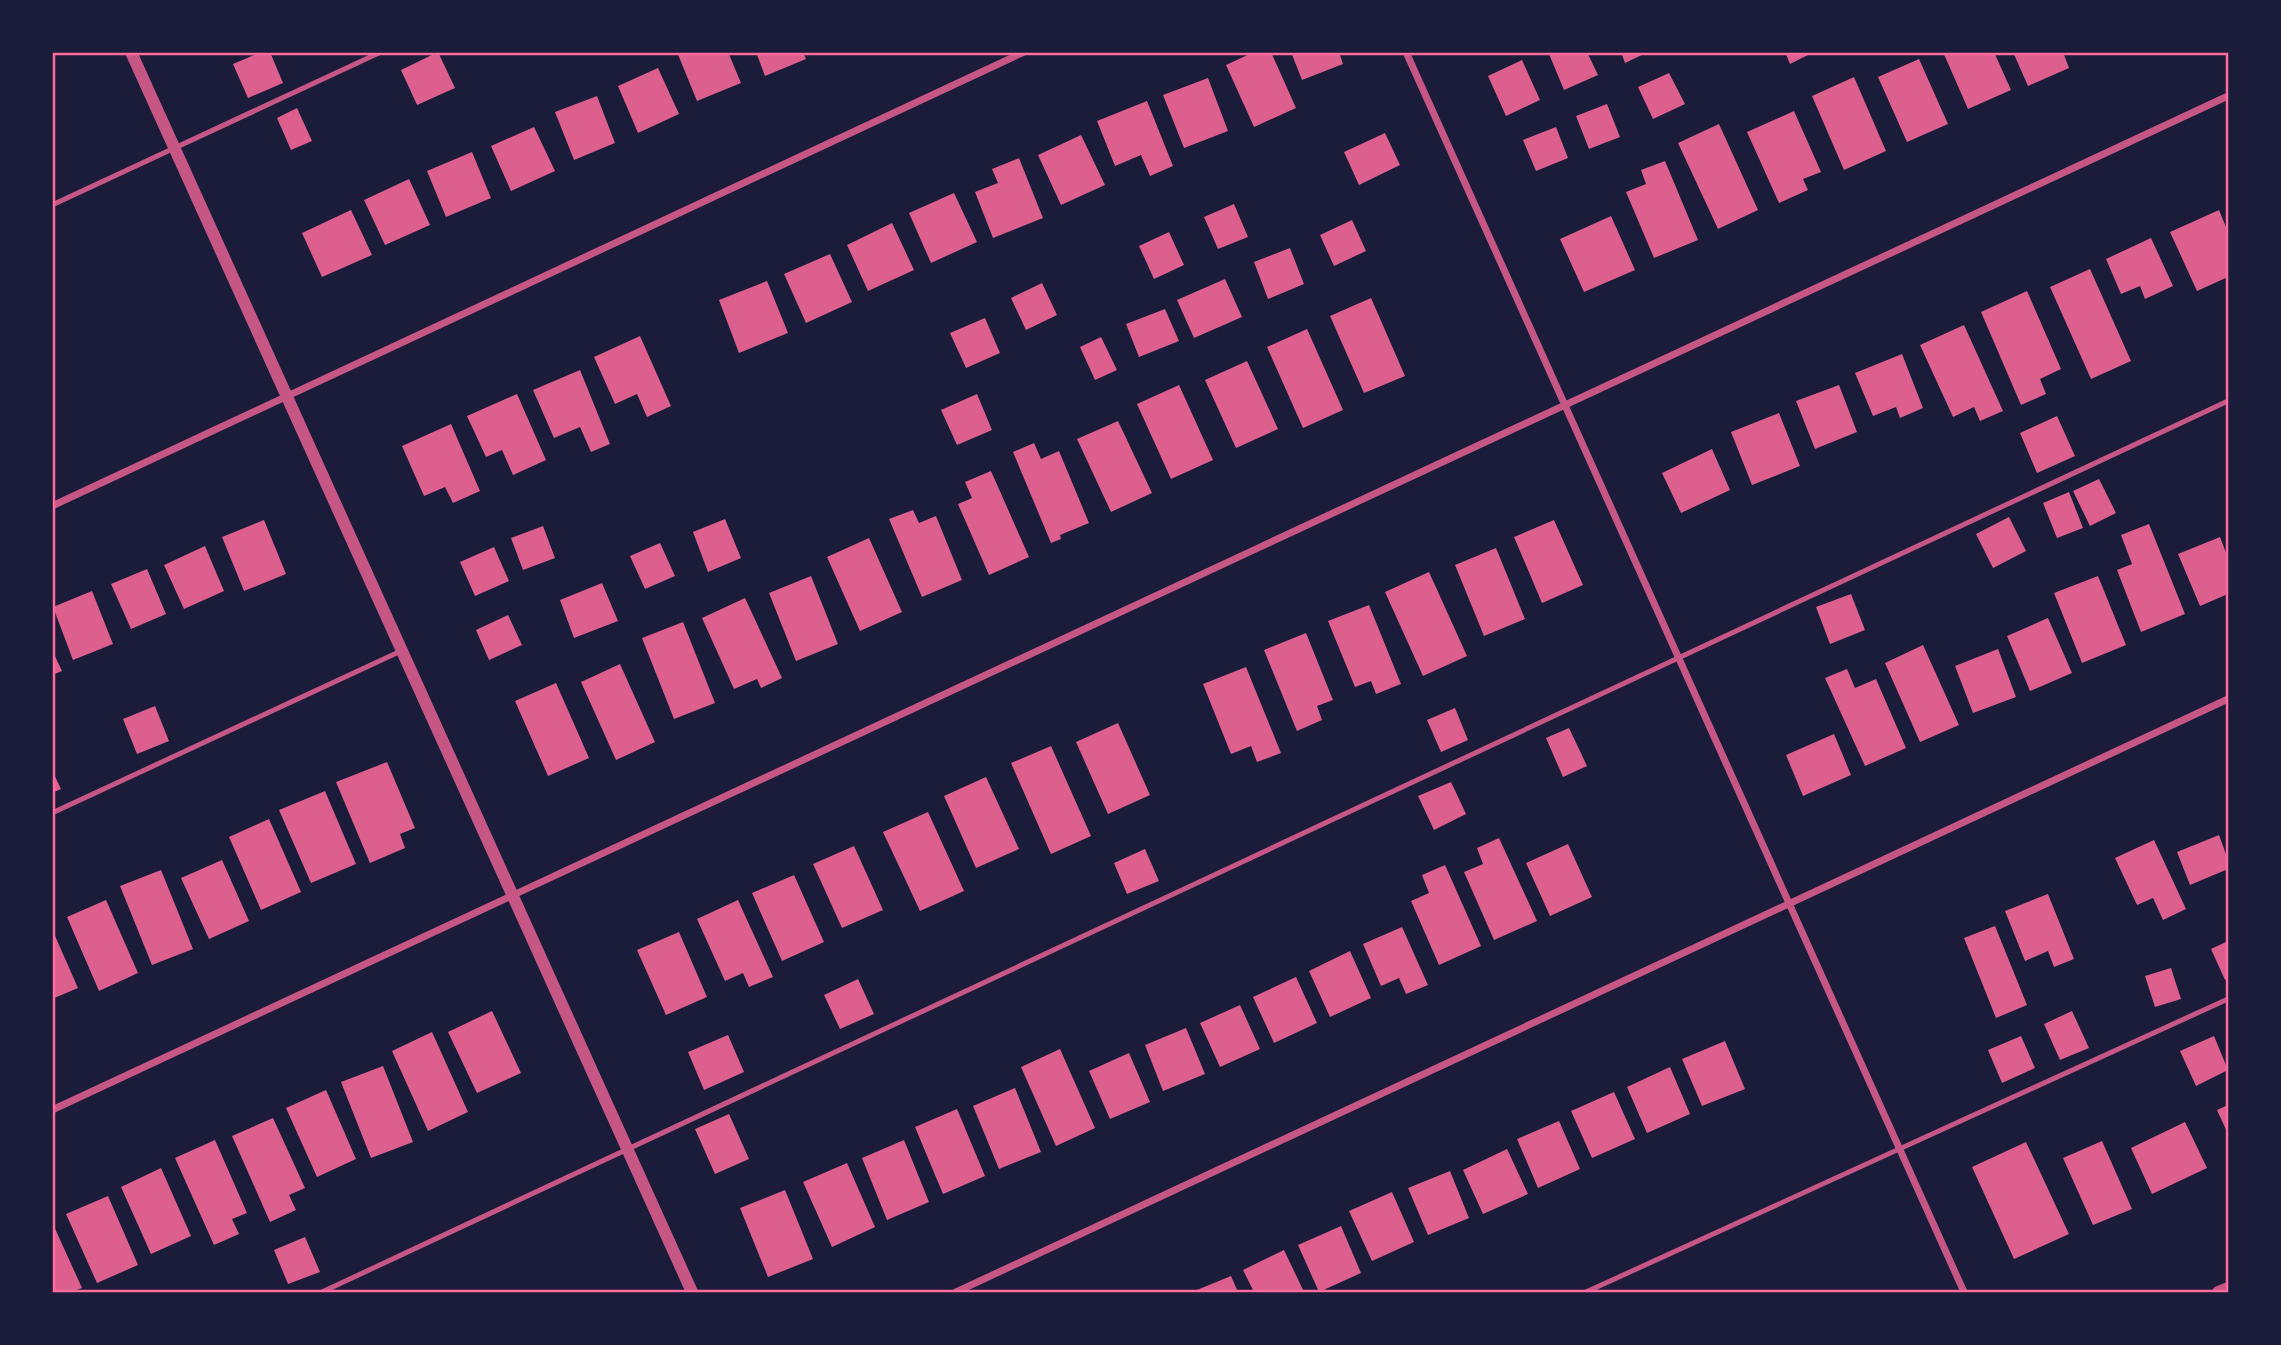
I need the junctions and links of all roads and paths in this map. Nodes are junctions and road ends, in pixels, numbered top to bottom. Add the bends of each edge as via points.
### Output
1 (131, 52) edge
2 (382, 52) edge
3 (1024, 52) edge
4 (1406, 52) edge
5 (2228, 96) edge
6 (174, 149) junction
7 (52, 205) edge
8 (287, 397) junction
9 (2228, 401) edge
10 (1565, 405) junction
11 (52, 506) edge
12 (401, 651) junction
13 (1679, 658) junction
14 (2228, 699) edge
15 (52, 813) edge
16 (512, 896) junction
17 (1789, 904) junction
18 (2228, 999) edge
19 (52, 1110) edge
20 (627, 1149) junction
21 (1900, 1150) junction
22 (2228, 1288) edge
23 (322, 1293) edge
24 (692, 1293) edge
25 (956, 1293) edge
26 (1586, 1293) edge
27 (1964, 1293) edge
28 (2218, 1293) edge

1 - 6 street
2 - 6 lane
3 - 8 street
4 - 10 street
5 - 10 street
6 - 7 lane
6 - 8 street
8 - 11 street
8 - 12 street
9 - 13 lane
10 - 13 street
10 - 16 street
12 - 15 lane
12 - 16 street
13 - 17 street
13 - 20 lane
14 - 17 street
16 - 19 street
16 - 20 street
17 - 21 street
17 - 25 street
18 - 21 lane
20 - 23 lane
20 - 24 street
21 - 26 lane
21 - 27 street
22 - 28 street

